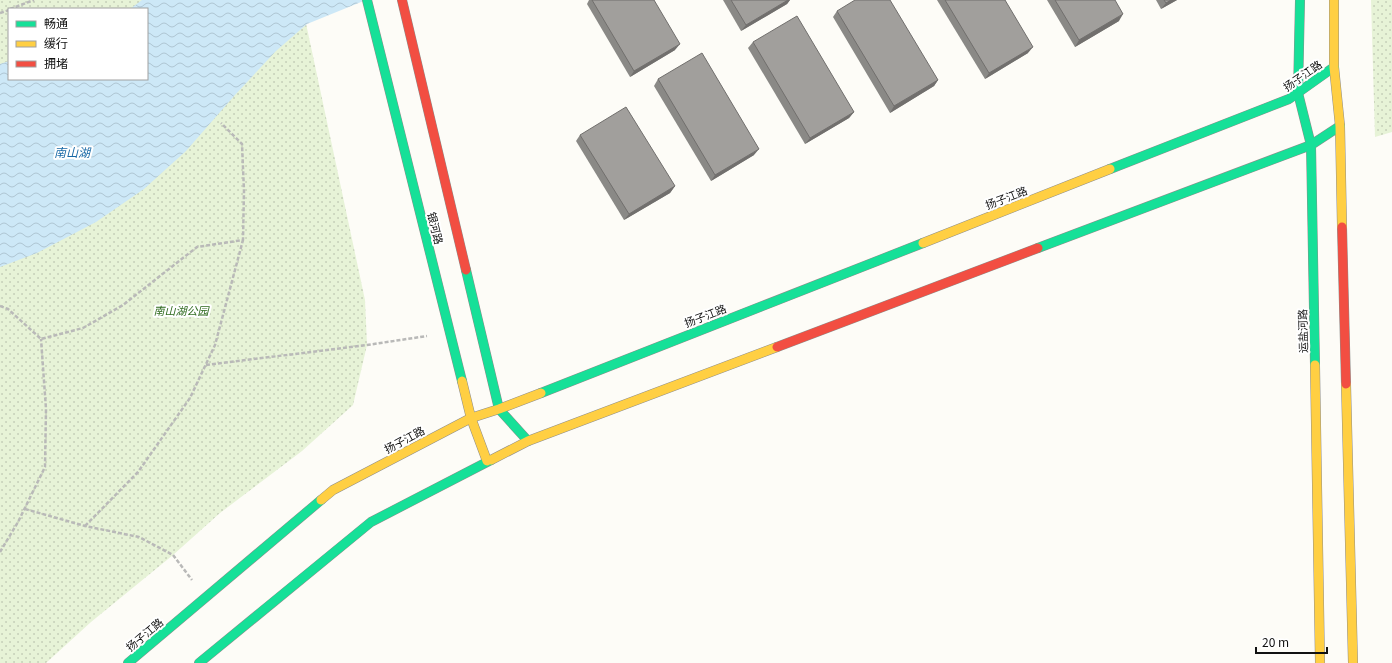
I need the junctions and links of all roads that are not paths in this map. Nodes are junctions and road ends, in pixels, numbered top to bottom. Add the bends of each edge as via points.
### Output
1 (367, 0) edge
2 (402, 0) edge
3 (1300, 0) edge
4 (1334, 0) edge
5 (1334, 67) junction
6 (1298, 93) junction
7 (1340, 126) junction
8 (1311, 145) junction
9 (499, 409) junction
10 (470, 418) junction
11 (528, 441) junction
12 (487, 461) junction
13 (128, 663) edge
14 (199, 663) edge
15 (1320, 663) edge
16 (1353, 663) edge

1 - 10 main road, 银河路
2 - 9 main road, 银河路
3 - 6 main road, 运盐河路
4 - 5 main road
5 - 6 main road, 扬子江路
5 - 7 main road
6 - 8 main road, 运盐河路
6 - 9 main road, 扬子江路 via 1290,99
7 - 8 main road
7 - 16 main road
8 - 11 main road
8 - 15 main road, 运盐河路
9 - 10 main road, 扬子江路
9 - 11 main road, 银河路
10 - 12 main road, 银河路
10 - 13 main road, 扬子江路 via 333,490
11 - 12 main road
12 - 14 main road via 371,522

